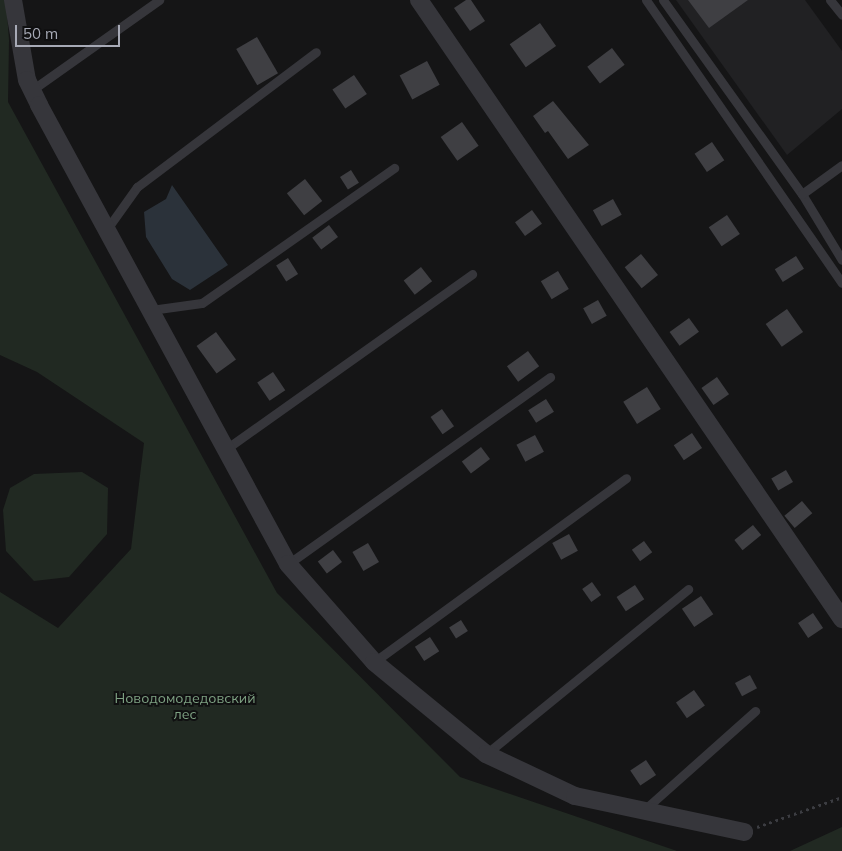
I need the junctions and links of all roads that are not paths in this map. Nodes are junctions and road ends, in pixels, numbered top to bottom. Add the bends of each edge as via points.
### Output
1 (13, 0) edge
2 (159, 0) edge
3 (419, 0) edge
4 (646, 0) edge
5 (663, 0) edge
6 (830, 0) edge
7 (842, 15) edge
8 (316, 52) dead end
9 (32, 90) junction
10 (842, 165) edge
11 (394, 168) dead end
12 (802, 194) junction
13 (107, 229) junction
14 (839, 249) edge
15 (842, 260) edge
16 (472, 274) dead end
17 (842, 283) edge
18 (151, 310) junction
19 (550, 377) dead end
20 (226, 449) junction
21 (626, 478) dead end
22 (288, 564) junction
23 (688, 589) dead end
24 (842, 619) edge
25 (374, 662) junction
26 (755, 711) dead end
27 (486, 754) junction
28 (644, 810) junction
29 (744, 832) road end

1 - 9 street via 27,80
2 - 9 lane
3 - 24 street
4 - 17 lane
5 - 12 lane
6 - 7 lane
8 - 13 lane via 138,187
9 - 13 street
10 - 12 lane
11 - 18 lane via 202,302
12 - 14 lane
13 - 18 street
14 - 15 lane
16 - 20 lane
18 - 20 street
19 - 22 lane
20 - 22 street
21 - 25 lane
22 - 25 street
23 - 27 lane
25 - 27 street
26 - 28 lane
27 - 28 street via 575,796
28 - 29 street

